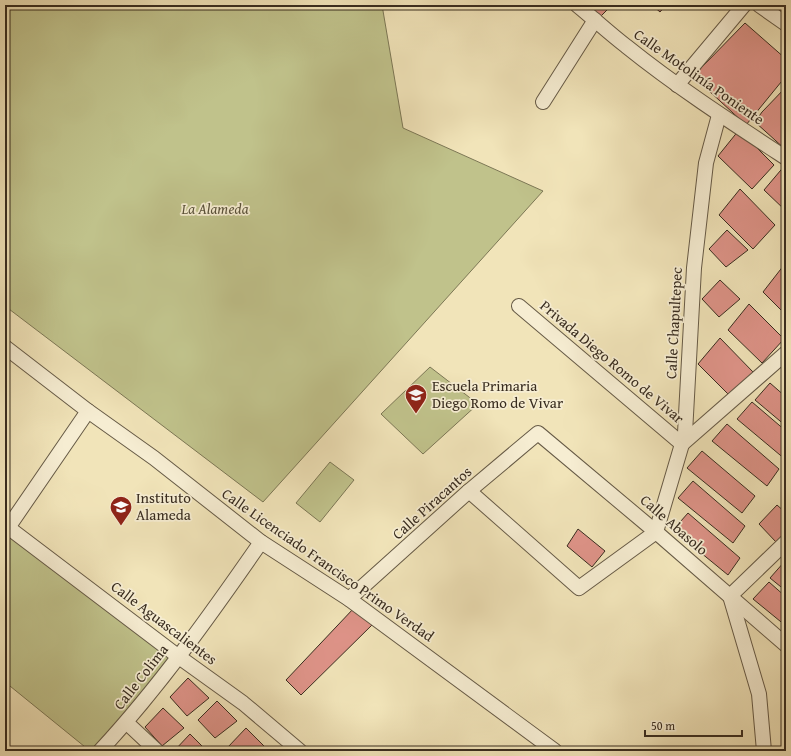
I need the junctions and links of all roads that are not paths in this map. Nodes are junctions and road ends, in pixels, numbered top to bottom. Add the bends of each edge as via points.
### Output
1 (577, 5) edge
2 (744, 5) edge
3 (759, 5) edge
4 (595, 20) junction
5 (786, 24) edge
6 (677, 85) junction
7 (543, 102) dead end
8 (719, 115) junction
9 (786, 158) edge
10 (519, 306) dead end
11 (5, 347) edge
12 (786, 353) edge
13 (88, 411) junction
14 (538, 433) joint
15 (682, 444) junction
16 (469, 491) junction
17 (6, 528) edge
18 (656, 532) junction
19 (261, 542) junction
20 (786, 542) edge
21 (730, 596) junction
22 (349, 599) junction
23 (786, 645) edge
24 (179, 657) junction
25 (127, 723) junction
26 (100, 751) edge
27 (157, 751) edge
28 (300, 751) edge
29 (555, 751) edge
30 (764, 751) edge

1 - 4 street, Calle Motolinía Poniente
2 - 6 street
3 - 5 street
4 - 6 street, Calle Motolinía Poniente
4 - 7 street
6 - 8 street, Calle Motolinía Poniente
8 - 9 street, Calle Motolinía Poniente
8 - 15 street, Calle Chapultepec via 706,163 694,268 685,433
10 - 15 street, Privada Diego Romo de Vivar
11 - 13 street, Calle Licenciado Francisco Primo Verdad
12 - 15 street
13 - 17 street
13 - 19 street, Calle Licenciado Francisco Primo Verdad via 154,458
14 - 16 street, Calle Piracantos
14 - 18 street, Calle Abasolo
15 - 18 street, Calle Chapultepec
16 - 18 street via 579,588
16 - 22 street, Calle Piracantos
17 - 24 street, Calle Aguascalientes
18 - 21 street, Calle Abasolo
19 - 22 street, Calle Licenciado Francisco Primo Verdad
19 - 24 street, Calle Colima
20 - 21 street
21 - 23 street, Calle Abasolo
21 - 30 street via 759,694
22 - 29 street, Calle Licenciado Francisco Primo Verdad
24 - 25 street, Calle Colima
24 - 28 street, Calle Aguascalientes via 243,703
25 - 26 street, Calle Colima
25 - 27 street

